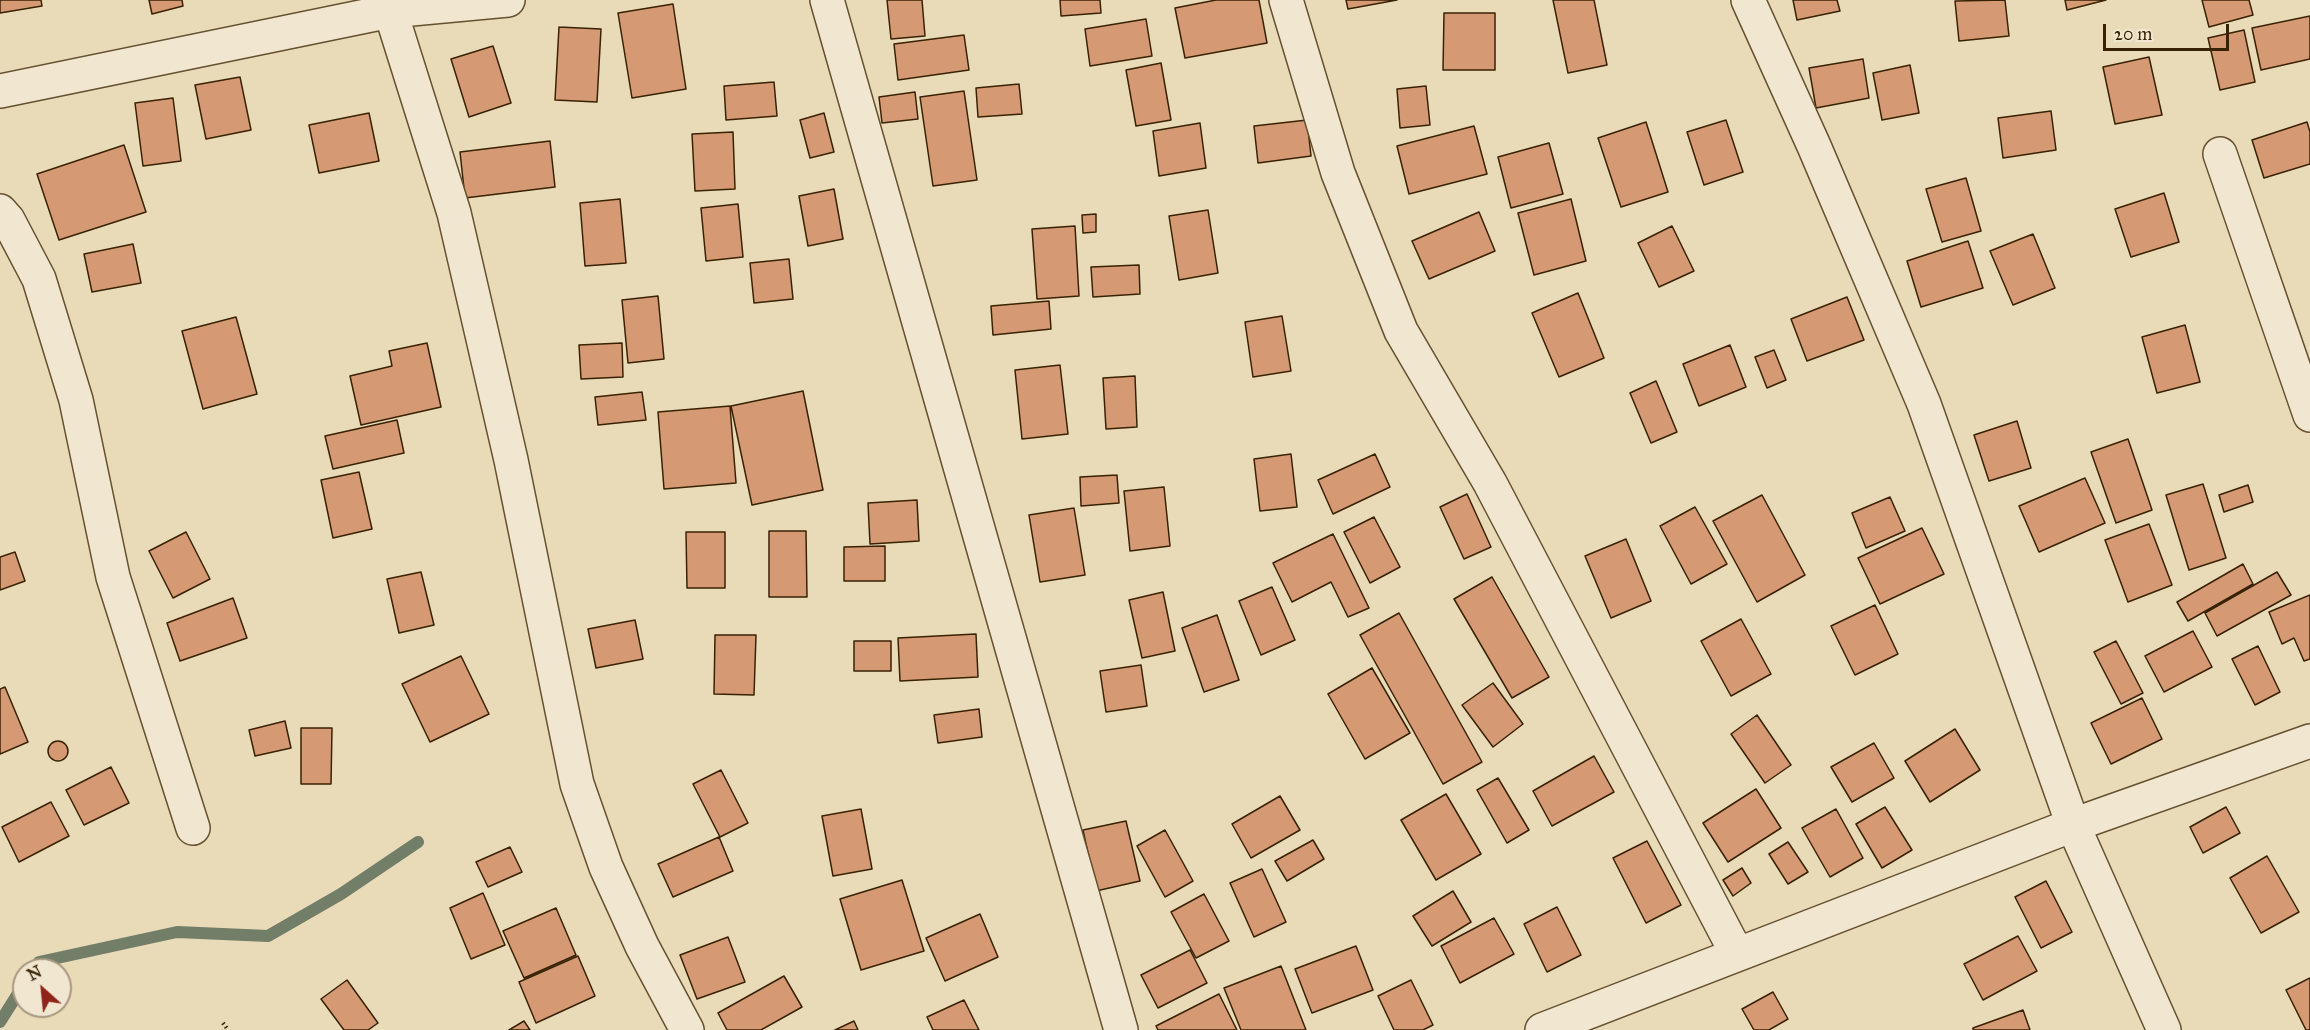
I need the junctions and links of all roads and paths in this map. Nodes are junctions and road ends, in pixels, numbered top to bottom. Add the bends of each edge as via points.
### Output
1 (508, 0) edge
2 (827, 0) edge
3 (1287, 0) edge
4 (1748, 0) edge
5 (389, 6) edge
6 (0, 91) edge
7 (2220, 154) dead end
8 (0, 211) edge
9 (2310, 415) edge
10 (2310, 741) edge
11 (2073, 825) junction
12 (193, 828) dead end
13 (1737, 954) junction
14 (223, 1023) dead end
15 (228, 1030) edge
16 (687, 1030) edge
17 (1121, 1030) edge
18 (1542, 1030) edge
19 (2164, 1030) edge

1 - 5 street
2 - 17 street
3 - 13 street via 1338,173 1401,331 1490,483
4 - 11 street via 1924,404
5 - 6 street
5 - 16 street via 454,213 511,460 577,784 606,867
7 - 9 street
8 - 12 street via 39,279 76,400 113,577
10 - 11 street
11 - 13 street
11 - 19 street
13 - 18 street
14 - 15 path

